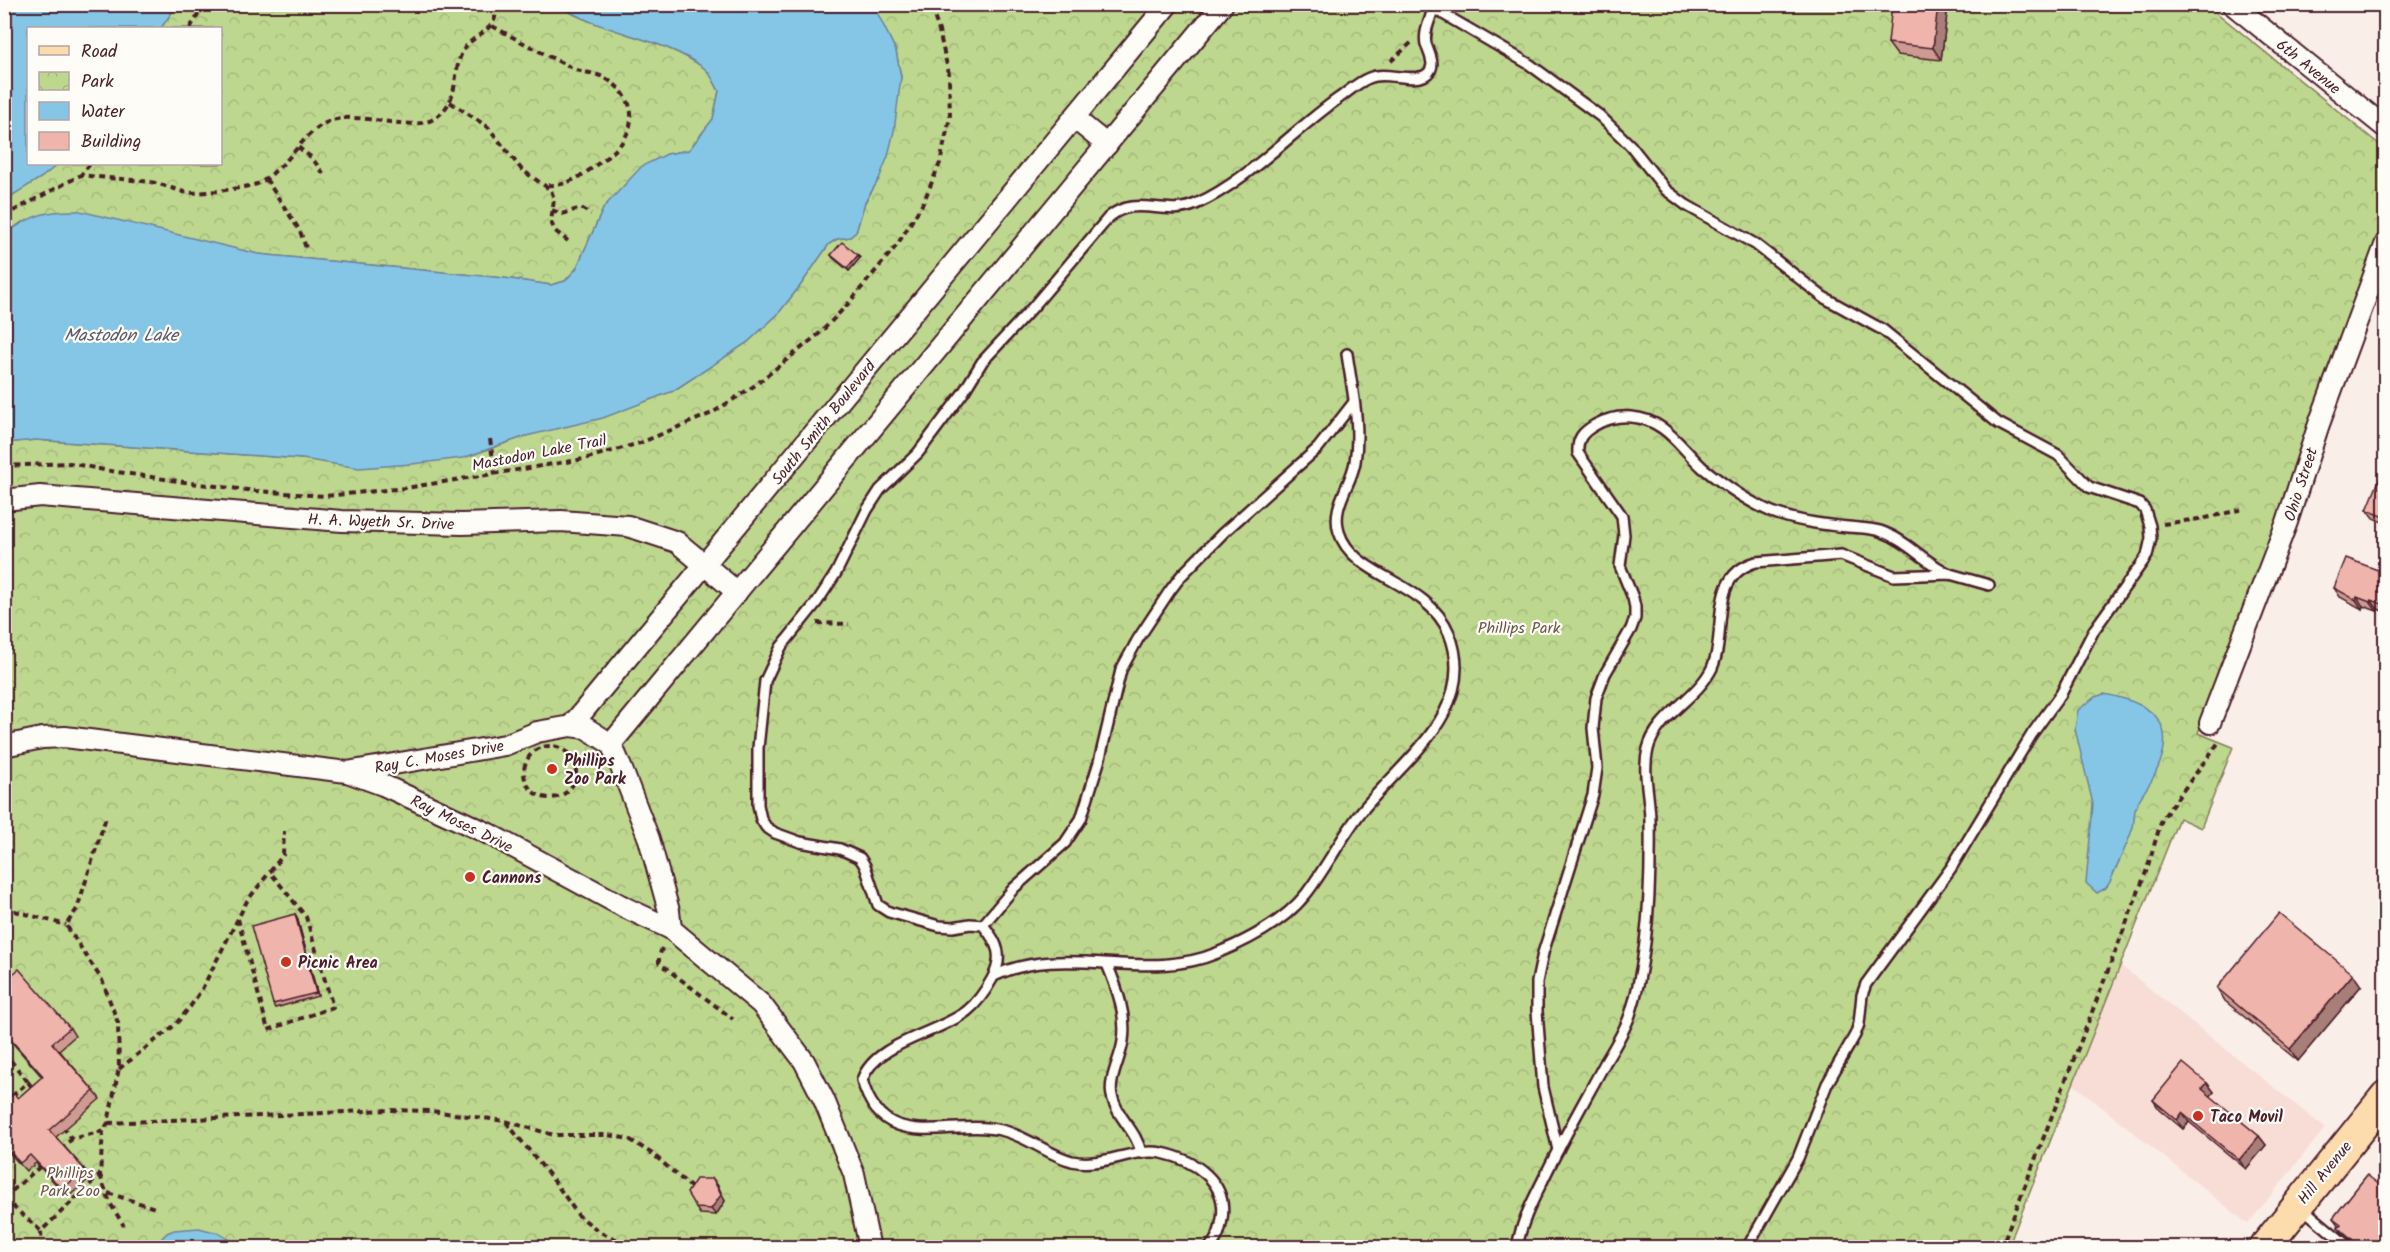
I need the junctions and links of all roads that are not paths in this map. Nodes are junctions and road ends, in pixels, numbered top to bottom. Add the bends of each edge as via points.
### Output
1 (1168, 4) edge
2 (1223, 4) edge
3 (2232, 4) edge
4 (1433, 6) edge
5 (1074, 118) junction
6 (2385, 128) edge
7 (1107, 145) junction
8 (2385, 243) edge
9 (1347, 354) dead end
10 (1354, 402) junction
11 (4, 500) edge
12 (706, 565) junction
13 (1950, 574) junction
14 (1989, 585) dead end
15 (737, 592) junction
16 (2210, 723) dead end
17 (570, 726) junction
18 (611, 744) junction
19 (4, 746) edge
20 (347, 772) junction
21 (983, 926) junction
22 (671, 929) junction
23 (1107, 964) junction
24 (994, 976) junction
25 (2385, 1096) edge
26 (1558, 1150) junction
27 (1141, 1153) junction
28 (2298, 1204) junction
29 (870, 1248) edge
30 (1209, 1248) edge
31 (1516, 1248) edge
32 (1747, 1248) edge
33 (2264, 1248) edge
34 (2350, 1248) edge

1 - 5 street, South Smith Boulevard
2 - 7 street
3 - 6 street, 6th Avenue
4 - 21 lane via 1426,34 1432,62 1426,74 1369,77 1250,170 1195,204 1180,209 1118,208 982,362 918,453 880,490 836,573 781,647 765,681 758,748 758,805 766,827 800,842 840,849 860,858 878,905 889,912 939,926
4 - 32 lane via 1520,58 1593,111 1631,146 1676,198 1755,244 1823,297 1883,330 1998,423 2058,454 2089,487 2140,504 2150,526 2150,548 2143,563 2094,630 2061,694 2032,734 1951,868 1866,984 1856,1035 1827,1084 1798,1158
5 - 7 street
5 - 12 street, South Smith Boulevard
7 - 15 street
8 - 16 street, Ohio Street via 2287,522
9 - 10 lane
10 - 21 lane via 1318,448 1223,532 1181,576 1121,670 1081,819 1065,843 1014,888
10 - 23 lane via 1355,464 1337,511 1338,530 1355,556 1430,605 1448,632 1455,676 1443,715 1421,749 1362,811 1305,896 1270,927 1200,959
11 - 12 street, H. A. Wyeth Sr. Drive via 40,496 342,521 561,521 628,526 677,542
12 - 15 street, H. A. Wyeth Sr. Drive
12 - 17 street, South Smith Boulevard
13 - 14 lane
13 - 26 lane via 1894,576 1841,555 1756,562 1736,573 1725,592 1712,668 1656,730 1648,749 1645,764 1649,854 1640,982 1629,1018
13 - 26 lane via 1880,531 1821,523 1765,508 1719,480 1671,434 1651,421 1611,418 1583,433 1578,453 1622,516 1620,566 1633,598 1635,618 1596,698 1593,728 1597,768 1593,795 1539,970 1537,1011 1543,1087
15 - 18 street
17 - 18 street, Ray C. Moses Drive via 586,728
17 - 20 street, Ray C. Moses Drive via 537,732 505,745
18 - 22 street via 649,839
19 - 20 street, Ray C. Moses Drive via 64,737
20 - 22 street, Ray Moses Drive via 489,834
21 - 24 lane via 999,952
22 - 29 street via 761,1004 804,1062 854,1174
23 - 24 lane via 1059,961
23 - 27 lane via 1124,1025 1112,1094 1139,1141
24 - 27 lane via 967,1011 905,1041 866,1069 862,1080 872,1103 892,1122 907,1129 997,1129 1072,1161 1099,1162
25 - 28 main road, Hill Avenue
26 - 31 lane via 1525,1217
27 - 30 lane via 1160,1152 1183,1158 1213,1179 1223,1210 1218,1238
28 - 33 main road, Hill Avenue
28 - 34 lane

